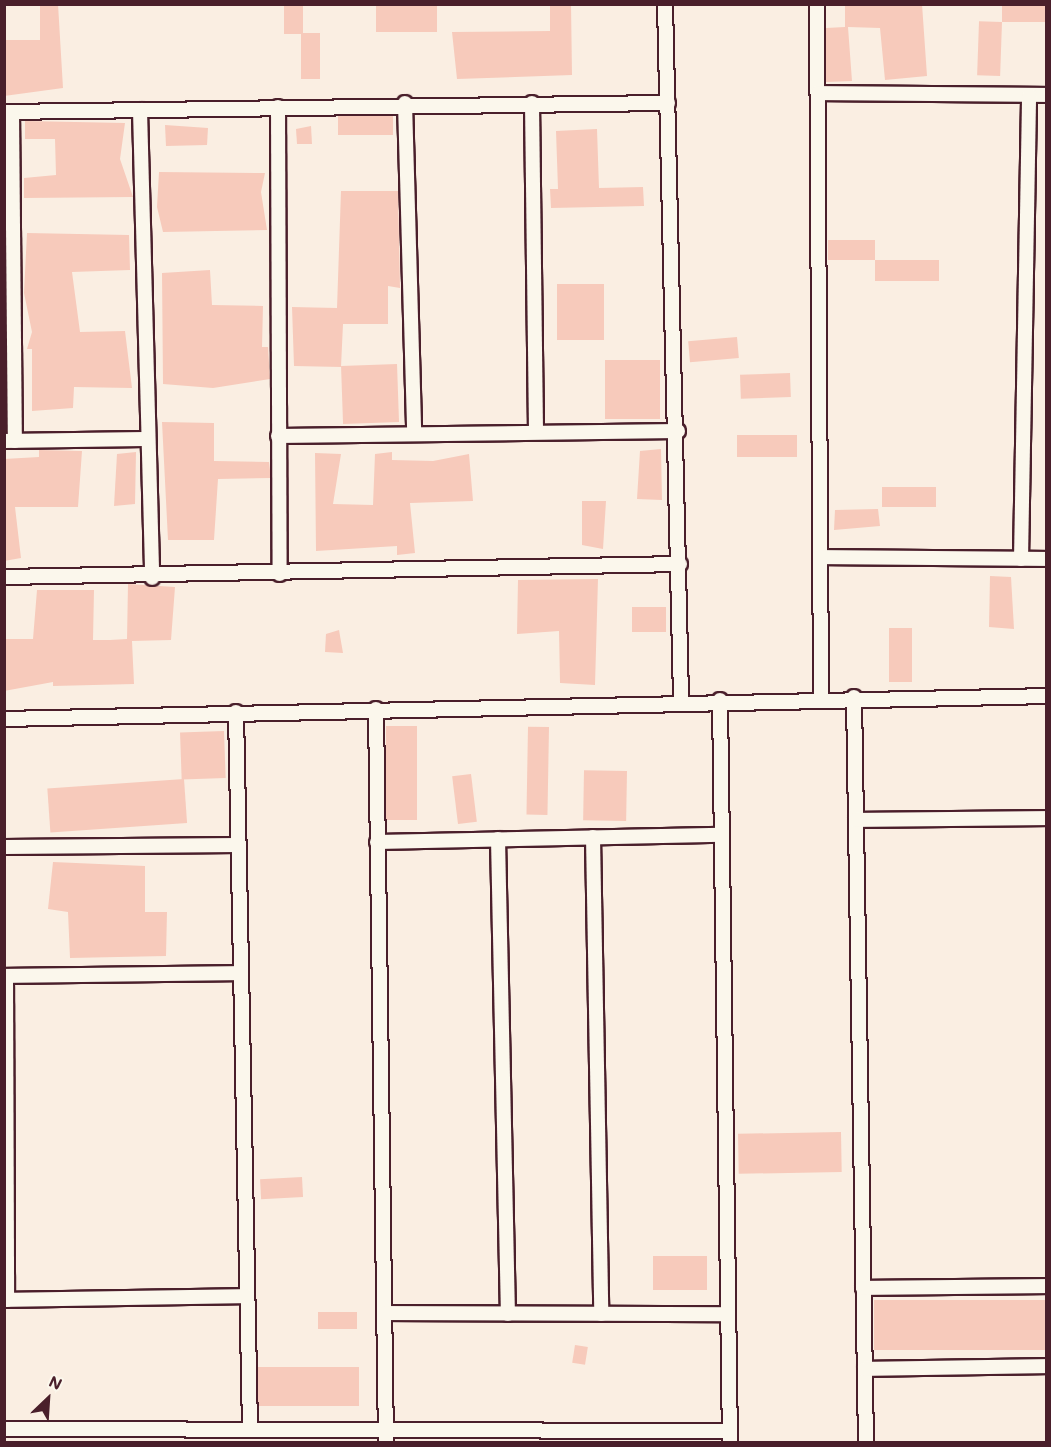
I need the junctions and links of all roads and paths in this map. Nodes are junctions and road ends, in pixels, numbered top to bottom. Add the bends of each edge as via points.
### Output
1 (665, 4) edge
2 (817, 4) edge
3 (818, 93) junction
4 (1029, 94) junction
5 (1047, 95) edge
6 (405, 103) junction
7 (532, 103) junction
8 (668, 103) junction
9 (278, 107) junction
10 (140, 110) junction
11 (8, 112) edge
12 (678, 431) junction
13 (536, 432) junction
14 (414, 433) junction
15 (278, 436) junction
16 (145, 440) junction
17 (10, 441) edge
18 (820, 557) junction
19 (1021, 559) junction
20 (1047, 559) edge
21 (680, 564) junction
22 (280, 574) junction
23 (4, 577) edge
24 (152, 578) junction
25 (1047, 696) edge
26 (821, 697) junction
27 (854, 697) junction
28 (720, 700) junction
29 (681, 701) junction
30 (375, 709) junction
31 (236, 712) junction
32 (4, 719) edge
33 (1047, 818) edge
34 (856, 820) junction
35 (722, 835) junction
36 (592, 837) junction
37 (498, 839) junction
38 (377, 842) junction
39 (238, 845) junction
40 (4, 847) edge
41 (241, 973) junction
42 (5, 976) edge
43 (1047, 1286) edge
44 (863, 1288) junction
45 (247, 1296) junction
46 (6, 1300) edge
47 (385, 1313) junction
48 (508, 1314) junction
49 (601, 1314) junction
50 (728, 1314) junction
51 (1047, 1366) edge
52 (865, 1369) junction
53 (4, 1429) edge
54 (250, 1429) junction
55 (386, 1436) edge
56 (730, 1437) edge
57 (866, 1443) edge

1 - 8 street
2 - 3 street
3 - 4 street
3 - 18 street
4 - 5 street
4 - 19 street
6 - 7 street
6 - 9 street
6 - 14 street
7 - 8 street
7 - 13 street
8 - 12 street
9 - 10 street
9 - 15 street
10 - 11 street
10 - 16 street
11 - 17 street
12 - 13 street
12 - 21 street
13 - 14 street
14 - 15 street
15 - 22 street
16 - 17 street
16 - 24 street
18 - 19 street
18 - 26 street
19 - 20 street
21 - 22 street
21 - 29 street
22 - 24 street
23 - 24 street
25 - 27 street
26 - 27 street
26 - 28 street
27 - 34 street
28 - 29 street
28 - 35 street
29 - 30 street
30 - 31 street
30 - 38 street
31 - 32 street
31 - 39 street
33 - 34 street
34 - 44 street
35 - 36 street
35 - 50 street
36 - 37 street
36 - 49 street
37 - 38 street
37 - 48 street
38 - 47 street
39 - 40 street
39 - 41 street
41 - 42 street
41 - 45 street
42 - 46 street
43 - 44 street
44 - 52 street
45 - 46 street
45 - 54 street
47 - 48 street
47 - 55 street
48 - 49 street
49 - 50 street
50 - 56 street
51 - 52 street
52 - 57 street
53 - 54 street
54 - 55 street
55 - 56 street

